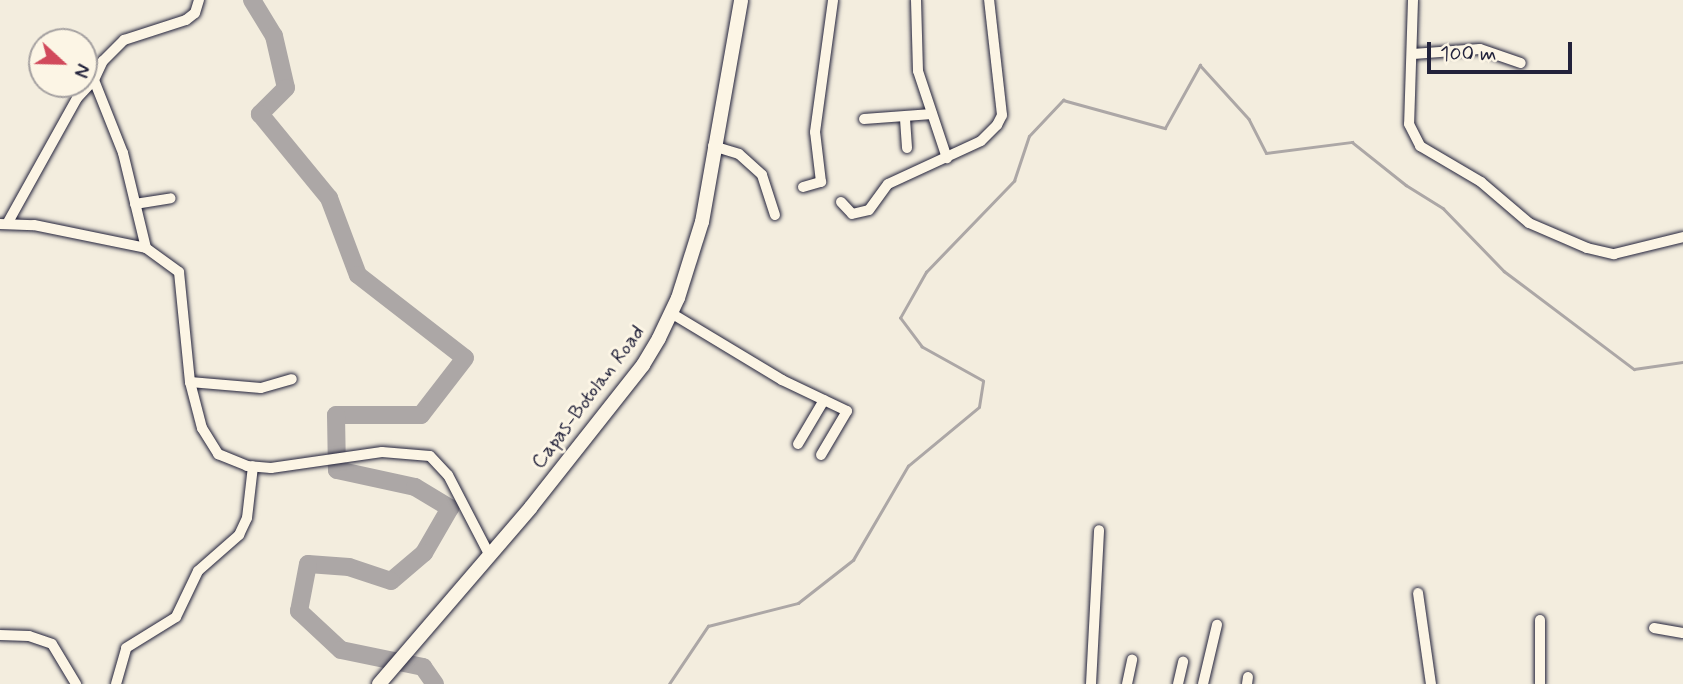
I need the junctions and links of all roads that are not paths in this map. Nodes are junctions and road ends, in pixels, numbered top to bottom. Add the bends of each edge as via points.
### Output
1 (200, 0) edge
2 (741, 0) edge
3 (833, 0) edge
4 (916, 0) edge
5 (989, 0) edge
6 (1413, 0) edge
7 (1413, 54) junction
8 (1521, 63) dead end
9 (98, 72) edge
10 (98, 90) edge
11 (77, 98) edge
12 (932, 114) junction
13 (864, 119) dead end
14 (905, 119) junction
15 (713, 146) junction
16 (907, 148) dead end
17 (947, 158) junction
18 (803, 187) dead end
19 (172, 198) dead end
20 (841, 202) dead end
21 (135, 204) junction
22 (775, 215) dead end
23 (4, 224) edge
24 (1683, 237) edge
25 (146, 248) junction
26 (671, 313) junction
27 (292, 379) dead end
28 (190, 382) junction
29 (824, 400) junction
30 (798, 444) dead end
31 (821, 455) dead end
32 (253, 467) junction
33 (1099, 530) dead end
34 (490, 556) junction
35 (1418, 593) dead end
36 (1540, 620) dead end
37 (1217, 625) dead end
38 (1654, 628) dead end
39 (1683, 633) edge
40 (0, 635) edge
41 (1132, 660) dead end
42 (1183, 662) dead end
43 (76, 684) edge
44 (116, 684) edge
45 (379, 684) edge
46 (1091, 684) edge
47 (1128, 684) edge
48 (1178, 684) edge
49 (1203, 684) edge
50 (1432, 684) edge
51 (1540, 684) edge

1 - 9 street via 186,20 124,40
2 - 15 main road, Capas-Botolan Road
3 - 18 street via 816,132 821,182
4 - 12 street via 916,60
5 - 17 street via 1000,120 981,141
6 - 7 street
7 - 8 street via 1480,49
7 - 24 street via 1412,136 1420,146 1481,182 1529,223 1614,254
10 - 21 street via 123,153
11 - 23 street
12 - 14 street
12 - 17 street
13 - 14 street
14 - 16 street
15 - 22 street via 739,154 762,174
15 - 26 main road, Capas-Botolan Road via 702,222
17 - 20 street via 888,184 866,211 852,214
19 - 21 street
21 - 25 street
23 - 25 street via 34,225
25 - 28 street via 173,265 184,281
26 - 29 street
26 - 34 main road, Capas-Botolan Road via 643,365
27 - 28 street via 261,388
28 - 32 street via 212,448 233,462
29 - 30 street
29 - 31 street via 848,413
32 - 34 street via 405,451 439,462
32 - 44 street via 247,518 239,535 198,571 176,617 126,648
33 - 46 street
34 - 45 main road, Capas-Botolan Road
35 - 50 street
36 - 51 street
37 - 49 street
38 - 39 street
40 - 43 street via 29,636 52,644
41 - 47 street
42 - 48 street

